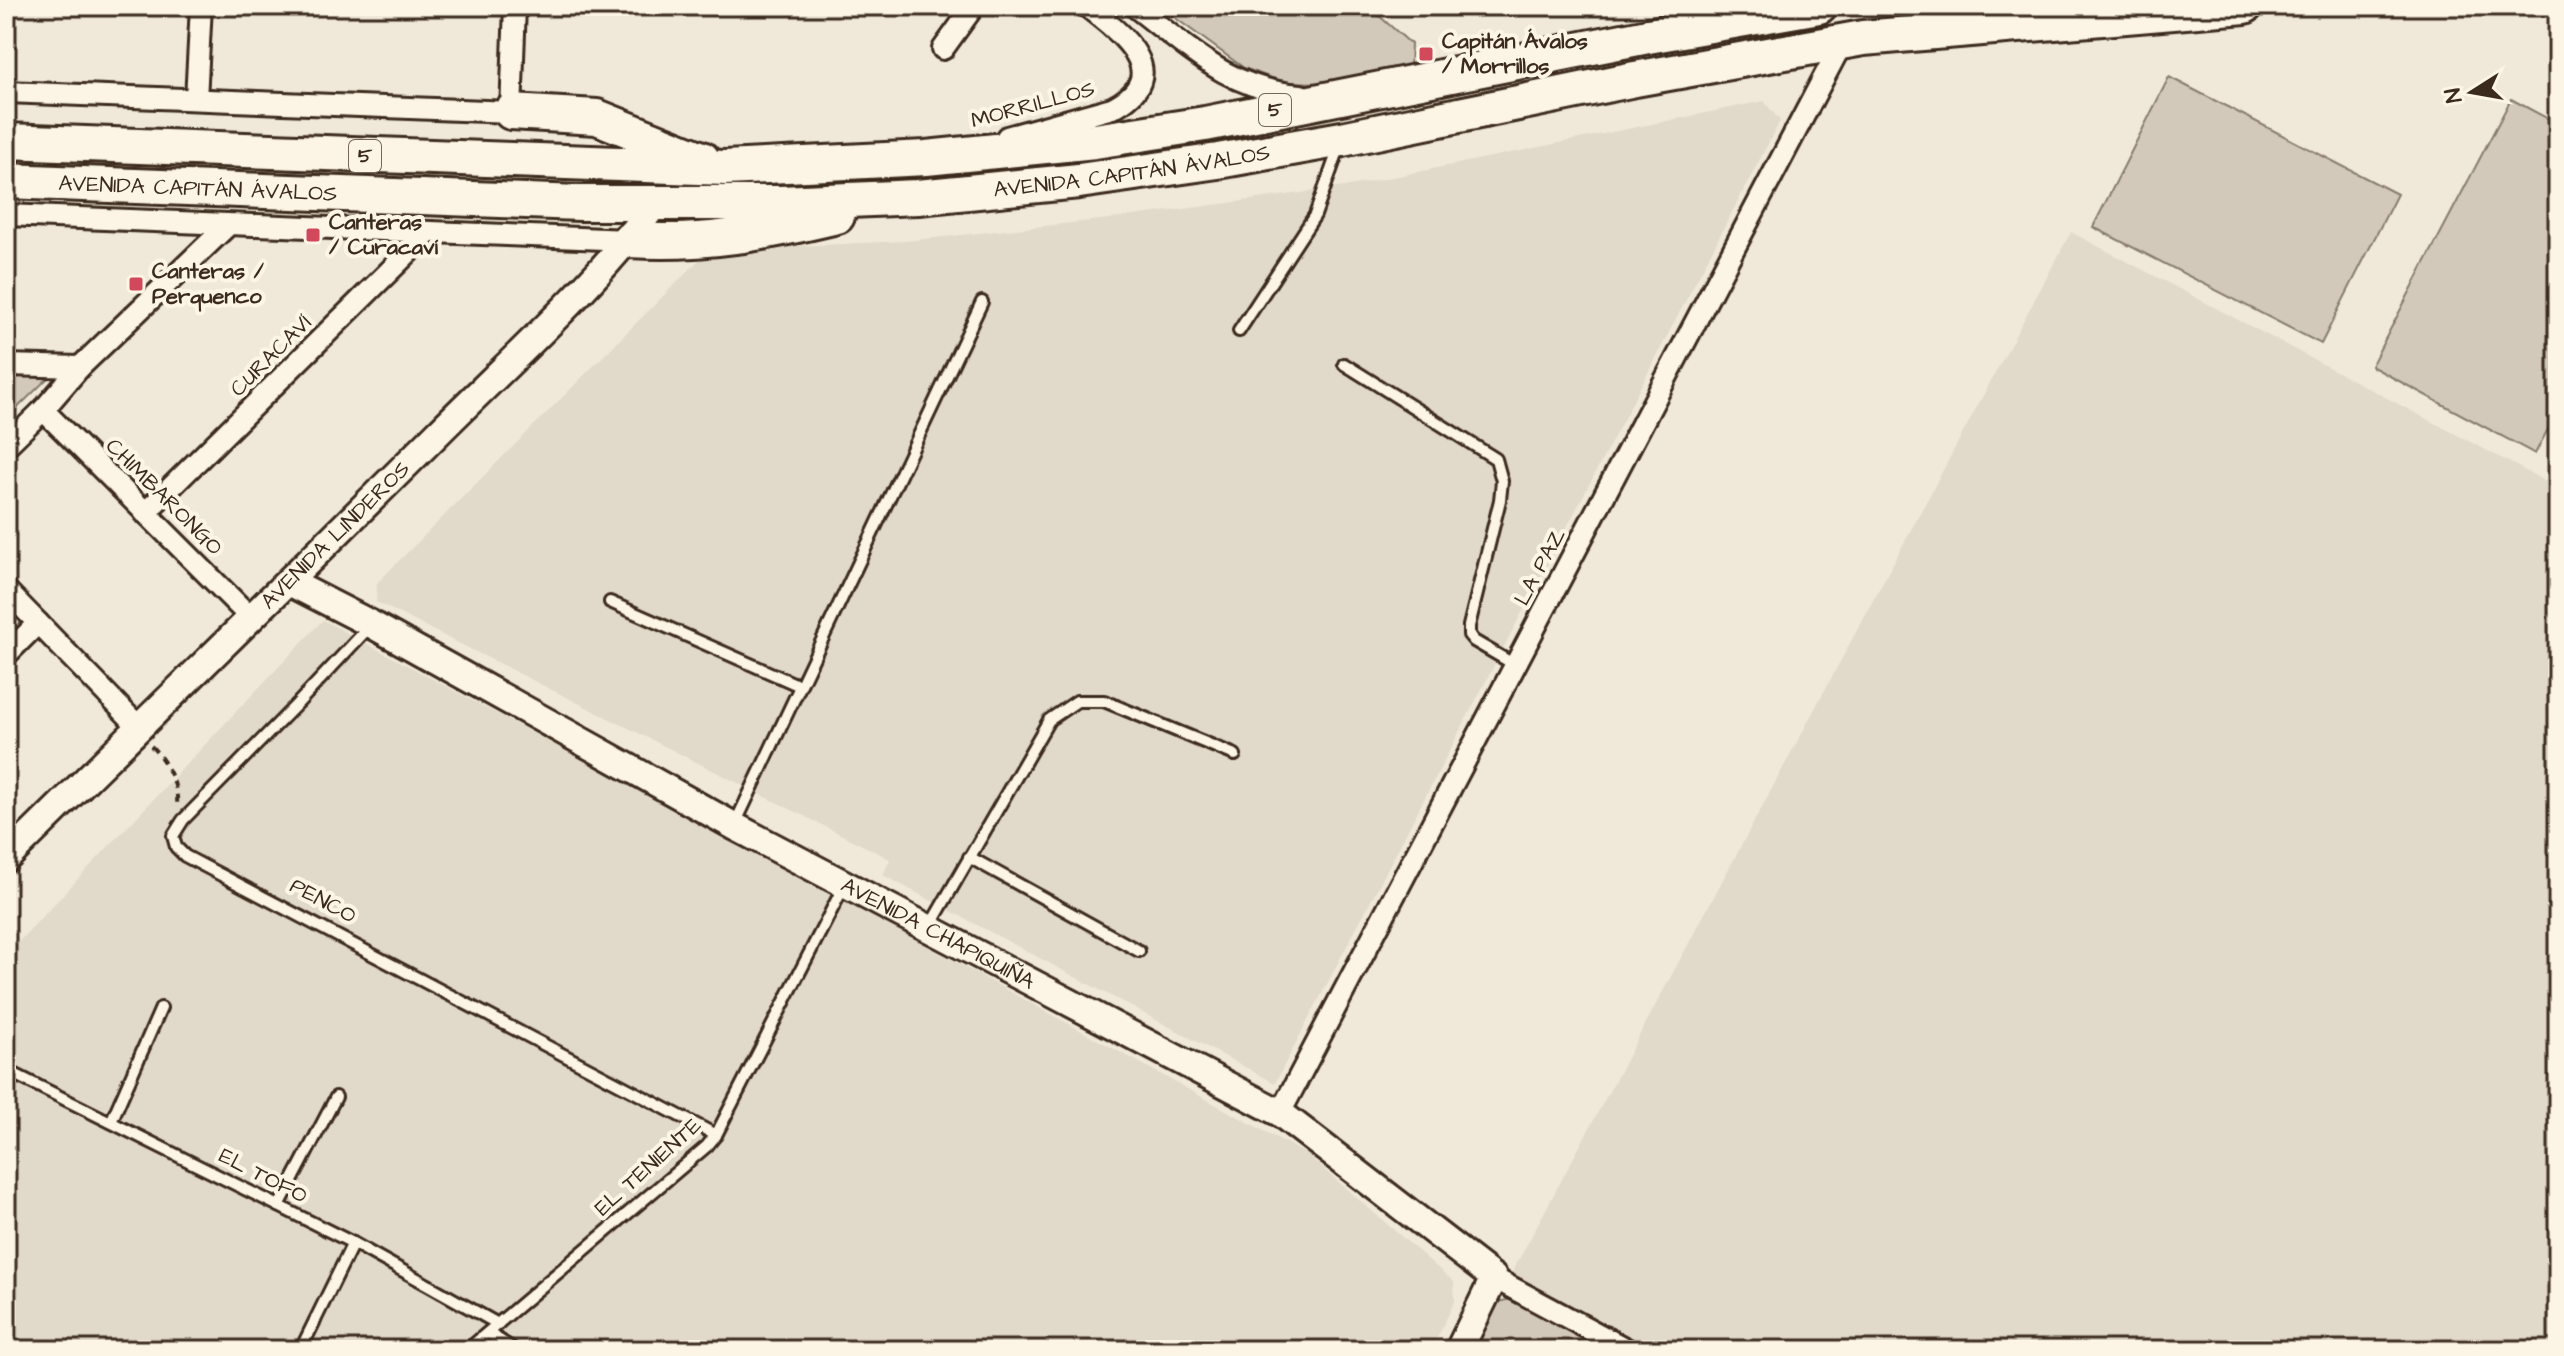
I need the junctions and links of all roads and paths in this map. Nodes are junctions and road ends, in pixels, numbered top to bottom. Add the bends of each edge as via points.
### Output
1 (201, 6) edge
2 (515, 6) edge
3 (974, 6) edge
4 (1086, 6) edge
5 (1134, 6) edge
6 (1749, 6) edge
7 (1819, 6) edge
8 (2245, 6) edge
9 (1695, 16) edge
10 (1842, 43) junction
11 (943, 49) dead end
12 (6, 92) edge
13 (1357, 94) junction
14 (196, 99) junction
15 (511, 112) junction
16 (1342, 139) junction
17 (6, 141) edge
18 (926, 158) junction
19 (725, 168) junction
20 (6, 181) edge
21 (918, 197) junction
22 (655, 204) junction
23 (6, 215) edge
24 (228, 225) junction
25 (429, 232) junction
26 (629, 240) junction
27 (982, 302) dead end
28 (1239, 331) dead end
29 (1344, 364) dead end
30 (6, 365) edge
31 (80, 367) junction
32 (43, 410) junction
33 (6, 446) edge
34 (145, 513) junction
35 (289, 582) junction
36 (6, 590) edge
37 (610, 602) dead end
38 (251, 618) junction
39 (38, 623) junction
40 (371, 624) junction
41 (6, 655) edge
42 (1515, 665) junction
43 (800, 686) junction
44 (137, 729) junction
45 (1235, 755) dead end
46 (183, 820) junction
47 (734, 826) junction
48 (969, 857) junction
49 (6, 859) edge
50 (845, 884) junction
51 (929, 928) junction
52 (1139, 951) dead end
53 (161, 1008) dead end
54 (6, 1070) edge
55 (336, 1097) dead end
56 (1280, 1113) junction
57 (111, 1122) junction
58 (716, 1135) junction
59 (279, 1206) junction
60 (353, 1243) junction
61 (1494, 1278) junction
62 (498, 1324) junction
63 (488, 1333) junction
64 (301, 1349) edge
65 (467, 1350) edge
66 (515, 1350) edge
67 (1459, 1350) edge
68 (1628, 1350) edge

1 - 14 street
2 - 15 street
3 - 11 street
4 - 18 street, MORRILLOS via 1135,50 1139,85 1126,101
5 - 13 street via 1206,61 1250,86 1290,94
6 - 9 lane
7 - 9 highway, AVENIDA CAPITÁN ÁVALOS / 5
8 - 10 highway, AVENIDA CAPITÁN ÁVALOS / 5
9 - 13 highway, AVENIDA CAPITÁN ÁVALOS / 5
10 - 16 highway, AVENIDA CAPITÁN ÁVALOS / 5
10 - 42 street, LA PAZ
12 - 14 street
13 - 18 highway, AVENIDA CAPITÁN ÁVALOS / 5 via 1133,136
14 - 15 street
15 - 19 highway via 597,117
16 - 21 highway, AVENIDA CAPITÁN ÁVALOS / 5 via 1136,174
16 - 28 lane via 1315,215
17 - 19 highway, AVENIDA CAPITÁN ÁVALOS / 5
18 - 19 highway, AVENIDA CAPITÁN ÁVALOS / 5
19 - 22 highway
20 - 22 highway, AVENIDA CAPITÁN ÁVALOS / 5
21 - 22 highway, AVENIDA CAPITÁN ÁVALOS / 5
21 - 26 highway via 724,240
22 - 26 street, AVENIDA LINDEROS
23 - 24 street, AVENIDA CAPITÁN ÁVALOS
24 - 25 street, AVENIDA CAPITÁN ÁVALOS
24 - 31 street
25 - 26 street, AVENIDA CAPITÁN ÁVALOS
25 - 34 street, CURACAVÍ
26 - 35 street, AVENIDA LINDEROS
27 - 43 lane
29 - 42 lane via 1496,459 1500,500 1469,635
30 - 31 street
31 - 32 street
32 - 33 street
32 - 34 street, CHIMBARONGO
34 - 38 street, CHIMBARONGO
35 - 38 street, AVENIDA LINDEROS
35 - 40 street, AVENIDA CHAPIQUIÑA
36 - 39 street
37 - 43 lane
38 - 44 street, AVENIDA LINDEROS
39 - 41 street
39 - 44 street
40 - 46 lane
40 - 47 street, AVENIDA CHAPIQUIÑA
42 - 56 street, LA PAZ
43 - 47 lane
44 - 46 path via 162,757 178,794 176,815
44 - 49 street, AVENIDA LINDEROS
45 - 48 lane via 1104,701 1077,701 1049,720
46 - 58 lane, PENCO via 173,836 185,856
47 - 50 street, AVENIDA CHAPIQUIÑA
48 - 51 lane
48 - 52 lane
50 - 51 street, AVENIDA CHAPIQUIÑA
50 - 58 lane, EL TENIENTE
51 - 56 street, AVENIDA CHAPIQUIÑA
53 - 57 lane
54 - 57 lane, EL TOFO
55 - 59 lane
56 - 61 street, AVENIDA CHAPIQUIÑA
57 - 59 lane, EL TOFO
58 - 62 lane, EL TENIENTE
59 - 60 lane, EL TOFO
60 - 62 lane, EL TOFO
60 - 64 lane
61 - 67 street
61 - 68 street
62 - 63 lane, EL TENIENTE
63 - 65 lane, EL TENIENTE
63 - 66 lane

